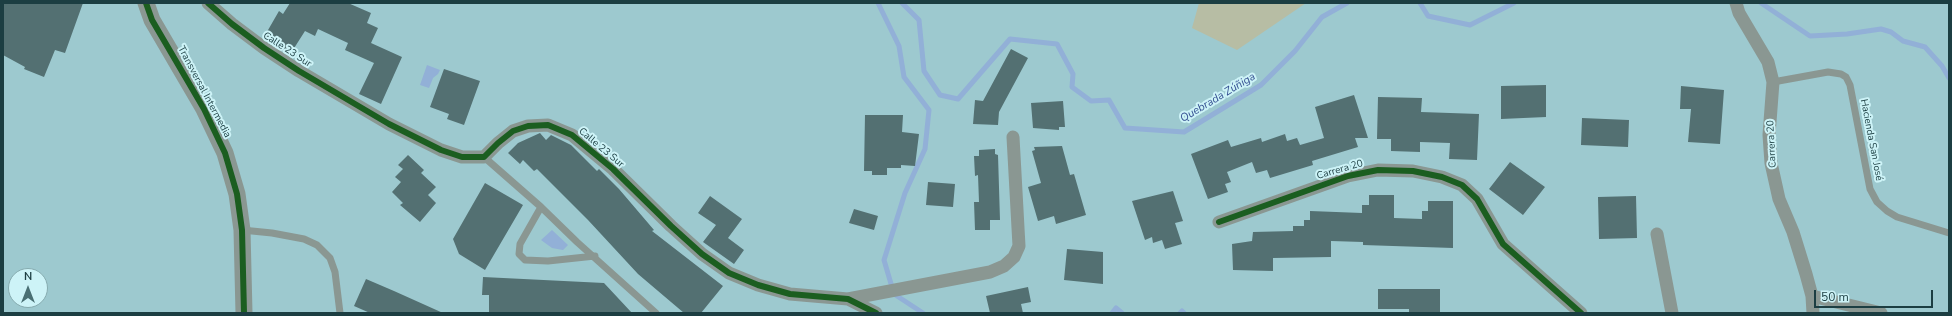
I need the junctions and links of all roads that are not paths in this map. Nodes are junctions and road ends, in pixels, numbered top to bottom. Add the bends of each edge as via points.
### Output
1 (135, 3) edge
2 (146, 3) edge
3 (208, 3) edge
4 (1736, 3) edge
5 (152, 20) junction
6 (1773, 82) junction
7 (1013, 137) dead end
8 (484, 157) junction
9 (542, 207) junction
10 (1218, 222) dead end
11 (242, 230) junction
12 (1949, 233) edge
13 (1657, 234) dead end
14 (594, 256) junction
15 (1812, 296) junction
16 (848, 299) junction
17 (244, 313) edge
18 (340, 313) edge
19 (656, 313) edge
20 (876, 313) edge
21 (1580, 313) edge
22 (1672, 313) edge
23 (1813, 313) edge
24 (1881, 313) edge

1 - 5 street
2 - 5 street, Transversal Intermedia
3 - 8 street, Calle 23 Sur via 264,48 389,124 441,150 462,157
4 - 6 street, Carrera 20 via 1738,13 1768,62
5 - 11 street, Transversal Intermedia via 204,109 225,153 237,194
6 - 12 lane, Hacienda San José via 1828,72 1846,77 1850,85 1870,188 1877,202 1897,217
6 - 15 street, Carrera 20 via 1769,136 1771,163 1779,199 1793,232
7 - 16 street via 1019,246 1014,257 1004,266 990,272
8 - 9 lane
8 - 16 street, Calle 23 Sur via 513,131 528,126 548,125 572,135 613,169 702,254 729,273 790,294
9 - 14 lane
9 - 14 lane via 520,244 519,254 525,260
10 - 21 street, Carrera 20 via 1348,176 1378,170 1413,171 1442,177 1462,185 1477,198 1503,244
11 - 17 street, Transversal Intermedia
11 - 18 lane via 304,239 317,246 330,258 335,272
13 - 22 street
14 - 19 lane
15 - 23 street, Carrera 20
15 - 24 street
16 - 20 street, Calle 23 Sur

